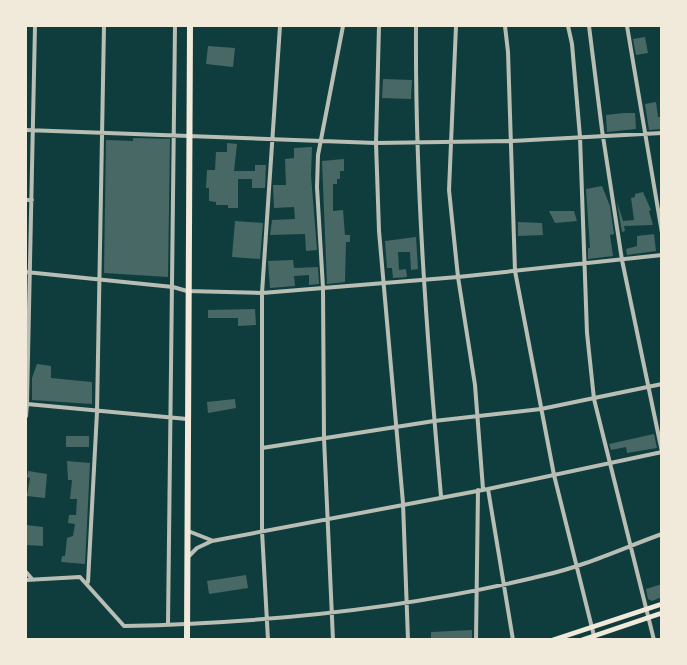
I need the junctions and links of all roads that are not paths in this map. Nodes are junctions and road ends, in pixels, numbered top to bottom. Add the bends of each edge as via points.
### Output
1 (35, 26) edge
2 (104, 26) edge
3 (175, 26) edge
4 (190, 26) edge
5 (280, 26) edge
6 (344, 26) edge
7 (379, 26) edge
8 (416, 26) edge
9 (456, 26) edge
10 (505, 26) edge
11 (568, 26) edge
12 (589, 26) edge
13 (627, 26) edge
14 (26, 63) edge
15 (33, 63) junction
16 (26, 130) edge
17 (33, 130) junction
18 (101, 132) junction
19 (662, 133) edge
20 (173, 134) junction
21 (189, 134) junction
22 (645, 134) junction
23 (603, 135) junction
24 (580, 137) junction
25 (272, 140) junction
26 (512, 141) junction
27 (321, 142) junction
28 (415, 142) junction
29 (450, 142) junction
30 (376, 143) junction
31 (26, 200) edge
32 (32, 200) junction
33 (662, 233) edge
34 (662, 255) edge
35 (622, 260) junction
36 (586, 264) junction
37 (515, 270) junction
38 (28, 273) edge
39 (458, 277) junction
40 (99, 279) junction
41 (423, 279) junction
42 (385, 283) junction
43 (173, 287) junction
44 (323, 288) junction
45 (188, 291) junction
46 (262, 293) junction
47 (27, 333) edge
48 (27, 373) edge
49 (662, 384) edge
50 (647, 387) junction
51 (594, 399) junction
52 (27, 404) edge
53 (541, 410) junction
54 (97, 412) junction
55 (26, 416) edge
56 (476, 416) junction
57 (170, 417) junction
58 (187, 419) junction
59 (434, 421) junction
60 (397, 427) junction
61 (324, 438) junction
62 (262, 448) junction
63 (662, 452) edge
64 (608, 462) junction
65 (554, 475) junction
66 (483, 490) junction
67 (441, 496) junction
68 (403, 503) junction
69 (327, 518) junction
70 (187, 530) junction
71 (262, 531) junction
72 (662, 534) edge
73 (212, 541) junction
74 (629, 546) junction
75 (186, 559) junction
76 (579, 566) junction
77 (26, 572) edge
78 (32, 579) junction
79 (26, 580) edge
80 (88, 583) junction
81 (506, 583) junction
82 (476, 589) junction
83 (406, 603) junction
84 (662, 604) edge
85 (646, 610) junction
86 (332, 612) junction
87 (662, 613) edge
88 (267, 618) junction
89 (649, 618) junction
90 (168, 625) junction
91 (187, 625) junction
92 (591, 626) junction
93 (595, 637) edge
94 (187, 639) edge
95 (268, 639) edge
96 (333, 639) edge
97 (408, 639) edge
98 (476, 639) edge
99 (513, 639) edge
100 (553, 639) edge
101 (582, 639) edge
102 (654, 639) edge

1 - 15 street
2 - 18 street
3 - 20 street
4 - 21 main road
5 - 25 street
6 - 27 street
7 - 30 street
8 - 28 street
9 - 29 street
10 - 26 street
11 - 24 street
12 - 23 street
13 - 22 street
14 - 15 street
15 - 17 street
16 - 17 street
17 - 18 street
17 - 32 street
18 - 20 street
18 - 40 street
19 - 22 street
20 - 21 street
20 - 43 street
21 - 25 street
21 - 45 main road
22 - 23 street
22 - 33 street
23 - 24 street
23 - 35 street
24 - 26 street
24 - 36 street
25 - 27 street
25 - 46 street
26 - 29 street
26 - 37 street
27 - 30 street
27 - 44 street via 317,187
28 - 29 street
28 - 30 street
28 - 41 street
29 - 39 street
30 - 42 street
31 - 32 street
32 - 38 street
34 - 35 street
35 - 36 street
35 - 50 street
36 - 37 street
36 - 51 street via 587,333
37 - 39 street
37 - 53 street
38 - 40 street
38 - 47 street
39 - 41 street
39 - 56 street via 475,384
40 - 43 street
40 - 54 street
41 - 42 street
41 - 59 street
42 - 44 street
42 - 60 street
43 - 45 street
43 - 57 street
44 - 46 street
44 - 61 street
45 - 46 street
45 - 58 main road
46 - 62 street
47 - 48 street
48 - 52 street
49 - 50 street
50 - 51 street
50 - 63 street
51 - 53 street
51 - 64 street
52 - 54 street
52 - 55 street
53 - 56 street
53 - 65 street
54 - 57 street
54 - 80 street
56 - 59 street
56 - 66 street
57 - 58 street
57 - 90 street
58 - 70 main road
59 - 60 street
59 - 67 street
60 - 61 street
60 - 68 street
61 - 62 street
61 - 69 street
62 - 71 street
63 - 64 street
64 - 65 street
64 - 74 street
65 - 66 street
65 - 76 street
66 - 67 street
66 - 81 street
66 - 82 street
67 - 68 street
68 - 69 street
68 - 83 street
69 - 71 street
69 - 86 street
70 - 73 street
70 - 75 main road
71 - 73 street
71 - 88 street
72 - 74 street
73 - 75 street
74 - 76 street
74 - 85 street
75 - 91 main road
76 - 81 street
76 - 92 street
77 - 78 street
78 - 79 street
78 - 80 street via 80,577
80 - 90 street via 124,626
81 - 82 street
81 - 99 street
82 - 83 street
82 - 98 street
83 - 86 street
83 - 97 street
84 - 85 main road
85 - 89 street
85 - 92 main road
86 - 88 street
86 - 96 street
87 - 89 main road
88 - 91 street
88 - 95 street
89 - 93 main road
89 - 102 street
90 - 91 street
91 - 94 main road
92 - 93 street
92 - 100 main road
93 - 101 main road

